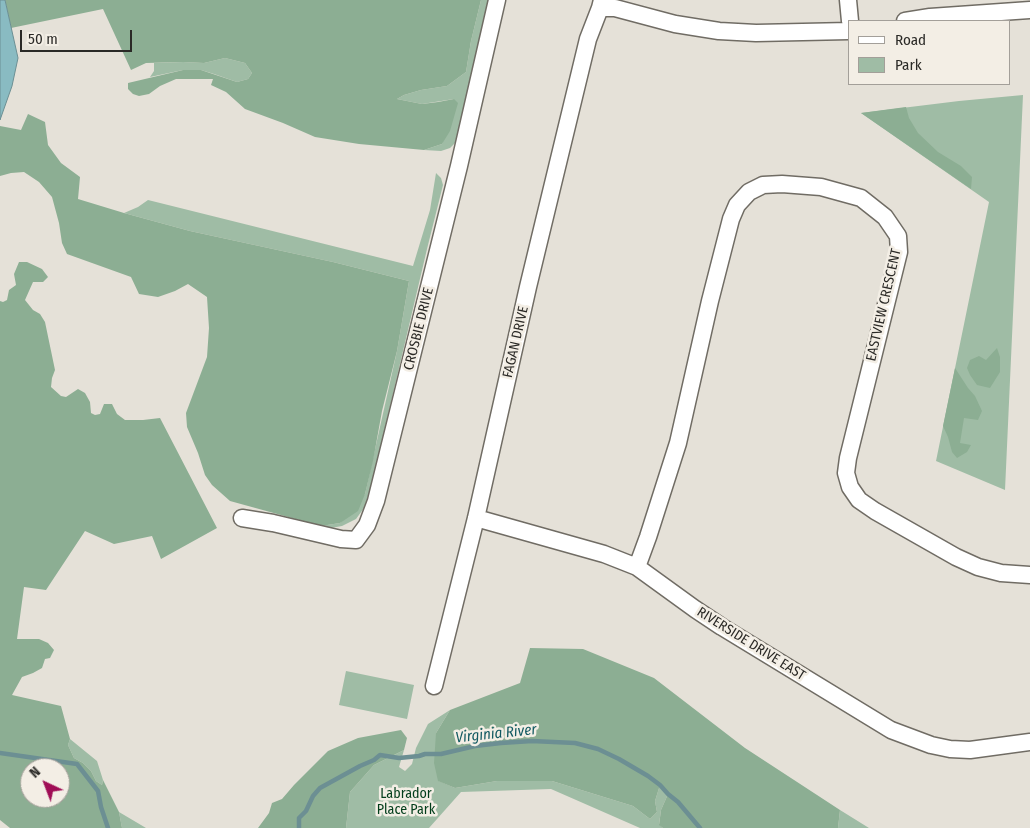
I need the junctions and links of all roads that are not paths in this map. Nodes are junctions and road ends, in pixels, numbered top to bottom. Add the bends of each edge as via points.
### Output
1 (497, 0) edge
2 (848, 0) edge
3 (601, 4) edge
4 (1030, 10) edge
5 (850, 20) edge
6 (911, 20) edge
7 (848, 31) edge
8 (242, 518) dead end
9 (476, 518) junction
10 (637, 567) junction
11 (1030, 575) edge
12 (434, 686) dead end
13 (1030, 742) edge

1 - 8 street, CROSBIE DRIVE via 459,166 376,501 367,525 356,540
2 - 5 street
3 - 7 street via 675,24 718,31
3 - 9 street, FAGAN DRIVE via 588,39
4 - 6 street
9 - 10 street, RIVERSIDE DRIVE EAST via 604,554
9 - 12 street, FAGAN DRIVE
10 - 11 street, EASTVIEW CRESCENT via 678,443 731,219 737,205 749,192 763,185 782,184 821,187 861,198 885,217 898,236 899,252 848,458 846,473 850,487 859,500 875,511 956,557 1001,573
10 - 13 street, RIVERSIDE DRIVE EAST via 722,627 891,730 950,749 970,750

